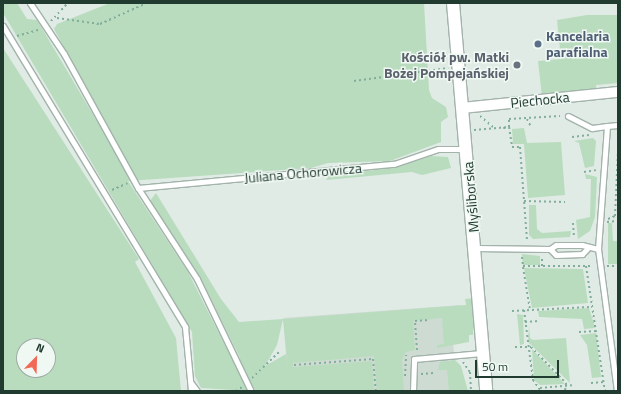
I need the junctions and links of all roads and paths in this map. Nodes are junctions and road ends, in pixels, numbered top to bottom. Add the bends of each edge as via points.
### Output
1 (30, 3) edge
2 (68, 3) edge
3 (147, 3) edge
4 (453, 3) edge
5 (57, 18) junction
6 (3, 26) edge
7 (45, 26) junction
8 (10, 38) junction
9 (459, 67) junction
10 (354, 81) dead end
11 (618, 92) edge
12 (467, 107) junction
13 (568, 116) joint
14 (527, 118) junction
15 (530, 125) dead end
16 (618, 125) edge
17 (509, 126) junction
18 (607, 126) junction
19 (504, 127) junction
20 (494, 128) junction
21 (471, 130) dead end
22 (505, 132) dead end
23 (592, 135) dead end
24 (572, 137) dead end
25 (467, 149) junction
26 (618, 151) edge
27 (596, 170) dead end
28 (584, 172) dead end
29 (617, 176) edge
30 (133, 181) junction
31 (138, 188) junction
32 (105, 193) junction
33 (524, 201) junction
34 (565, 202) dead end
35 (617, 213) edge
36 (613, 217) junction
37 (600, 218) junction
38 (607, 220) junction
39 (617, 221) edge
40 (573, 223) dead end
41 (606, 229) dead end
42 (574, 241) junction
43 (579, 241) dead end
44 (527, 242) junction
45 (535, 242) dead end
46 (566, 242) dead end
47 (476, 248) junction
48 (521, 248) junction
49 (550, 249) junction
50 (587, 249) junction
51 (598, 249) junction
52 (606, 258) dead end
53 (523, 266) junction
54 (586, 266) junction
55 (600, 266) junction
56 (608, 272) dead end
57 (590, 307) junction
58 (524, 310) junction
59 (530, 310) junction
60 (512, 311) dead end
61 (429, 320) dead end
62 (539, 321) dead end
63 (525, 322) junction
64 (597, 331) junction
65 (579, 332) dead end
66 (527, 346) junction
67 (515, 347) dead end
68 (280, 351) dead end
69 (417, 352) dead end
70 (483, 353) junction
71 (294, 365) dead end
72 (434, 373) dead end
73 (420, 379) dead end
74 (604, 382) junction
75 (191, 383) junction
76 (591, 383) dead end
77 (247, 384) junction
78 (572, 385) dead end
79 (566, 386) junction
80 (540, 388) junction
81 (191, 391) edge
82 (197, 391) edge
83 (251, 391) edge
84 (376, 391) edge
85 (413, 391) edge
86 (486, 391) edge
87 (541, 391) edge
88 (565, 391) edge
89 (605, 391) edge
90 (617, 391) edge

1 - 7 lane
2 - 5 path
3 - 5 path via 100,24
4 - 9 street, Myśliborska
5 - 7 path
6 - 8 lane
7 - 8 path
7 - 30 lane
8 - 32 lane
9 - 10 path
9 - 12 street, Myśliborska
11 - 12 street, Piechocka
12 - 20 path
12 - 25 street, Myśliborska
13 - 14 path
13 - 18 lane via 592,128
14 - 15 path
14 - 17 path via 509,120
16 - 18 lane
17 - 19 path
17 - 33 path via 512,147 520,147
18 - 37 lane
19 - 20 path
19 - 22 path
20 - 21 path
23 - 24 path
25 - 31 lane, Juliana Ochorowicza via 438,149 394,164
25 - 47 street, Myśliborska
26 - 29 path
27 - 28 path
29 - 35 path
30 - 31 lane
30 - 32 path
31 - 77 lane via 197,278
32 - 75 lane via 185,327
33 - 34 path
33 - 44 path
35 - 36 path
36 - 38 path
36 - 39 path
37 - 38 path
37 - 51 lane
38 - 39 path
38 - 41 path
40 - 42 path
42 - 43 path
42 - 46 path
44 - 45 path
44 - 48 path via 520,242
47 - 48 lane
47 - 70 street, Myśliborska
48 - 49 lane
48 - 53 path
49 - 50 lane via 556,245 582,245
49 - 50 lane via 556,255 582,254
50 - 51 lane
51 - 55 lane
52 - 56 path
53 - 54 path
53 - 59 path
54 - 55 path
54 - 57 path
55 - 90 lane
57 - 59 path
57 - 64 path via 594,309
58 - 59 path
58 - 60 path
58 - 63 path
61 - 69 path via 415,321
62 - 63 path
63 - 66 path
64 - 65 path
64 - 74 path
66 - 67 path
66 - 79 path
66 - 80 path via 533,380
68 - 77 path
70 - 85 lane via 414,359
70 - 86 street, Myśliborska
71 - 84 path via 373,359
72 - 73 path via 420,374
74 - 76 path
74 - 89 path
75 - 81 lane
75 - 82 lane
77 - 83 lane
78 - 79 path
79 - 80 path
79 - 88 path
80 - 87 path

